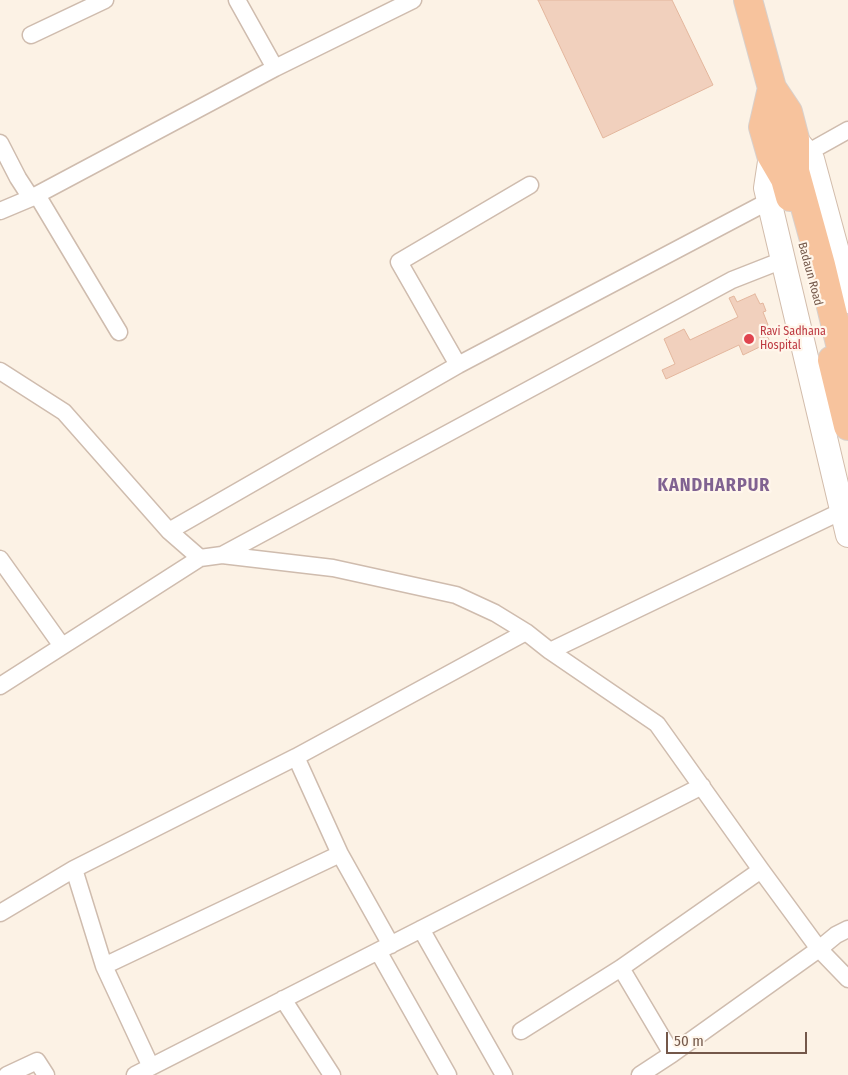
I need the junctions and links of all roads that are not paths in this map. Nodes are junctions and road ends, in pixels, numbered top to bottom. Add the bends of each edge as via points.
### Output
1 (105, 0) edge
2 (237, 0) edge
3 (414, 0) edge
4 (748, 0) edge
5 (31, 34) dead end
6 (275, 68) junction
7 (772, 88) junction
8 (848, 130) edge
9 (0, 143) edge
10 (801, 146) junction
11 (771, 155) junction
12 (530, 185) dead end
13 (31, 198) junction
14 (769, 201) junction
15 (0, 211) edge
16 (783, 260) junction
17 (848, 301) edge
18 (119, 332) dead end
19 (458, 365) junction
20 (0, 372) edge
21 (848, 377) edge
22 (848, 426) edge
23 (842, 512) junction
24 (170, 531) junction
25 (848, 535) edge
26 (222, 554) junction
27 (200, 558) junction
28 (0, 559) edge
29 (526, 632) junction
30 (62, 646) junction
31 (550, 651) junction
32 (0, 686) edge
33 (296, 757) junction
34 (702, 786) junction
35 (340, 854) junction
36 (74, 868) junction
37 (761, 870) junction
38 (0, 913) edge
39 (421, 929) junction
40 (848, 929) edge
41 (385, 948) junction
42 (819, 949) junction
43 (104, 966) junction
44 (621, 968) junction
45 (848, 979) edge
46 (283, 999) junction
47 (522, 1031) dead end
48 (672, 1054) junction
49 (151, 1067) junction
50 (7, 1075) edge
51 (46, 1075) edge
52 (134, 1075) edge
53 (332, 1075) edge
54 (448, 1075) edge
55 (504, 1075) edge
56 (640, 1075) edge

1 - 5 street
2 - 6 street
3 - 6 street
4 - 7 highway
6 - 13 street
7 - 10 highway via 788,112
7 - 11 highway, Badaun Road via 763,127
8 - 10 street
9 - 13 street
10 - 17 main road via 812,159
10 - 21 highway via 795,171
11 - 14 main road via 766,188
11 - 22 highway, Badaun Road via 785,179
12 - 19 street via 399,262
13 - 15 street
13 - 18 street via 37,195
14 - 16 main road
14 - 19 street
16 - 23 main road
16 - 26 street via 732,280
19 - 24 street
20 - 24 street via 64,412
23 - 25 main road
23 - 31 street
24 - 27 street
26 - 27 street
26 - 29 street via 333,568 456,595
27 - 30 street
28 - 30 street
29 - 31 street
29 - 33 street
30 - 32 street
31 - 34 street via 657,724
33 - 35 street
33 - 36 street
34 - 37 street
34 - 39 street
35 - 41 street
35 - 43 street
36 - 38 street
36 - 43 street
37 - 42 street
37 - 44 street
39 - 41 street
39 - 55 street
40 - 42 street
41 - 46 street
41 - 54 street
42 - 45 street
42 - 48 street
43 - 49 street
44 - 47 street
44 - 48 street
46 - 49 street
46 - 53 street
48 - 56 street
49 - 52 street
50 - 51 street via 37,1061

